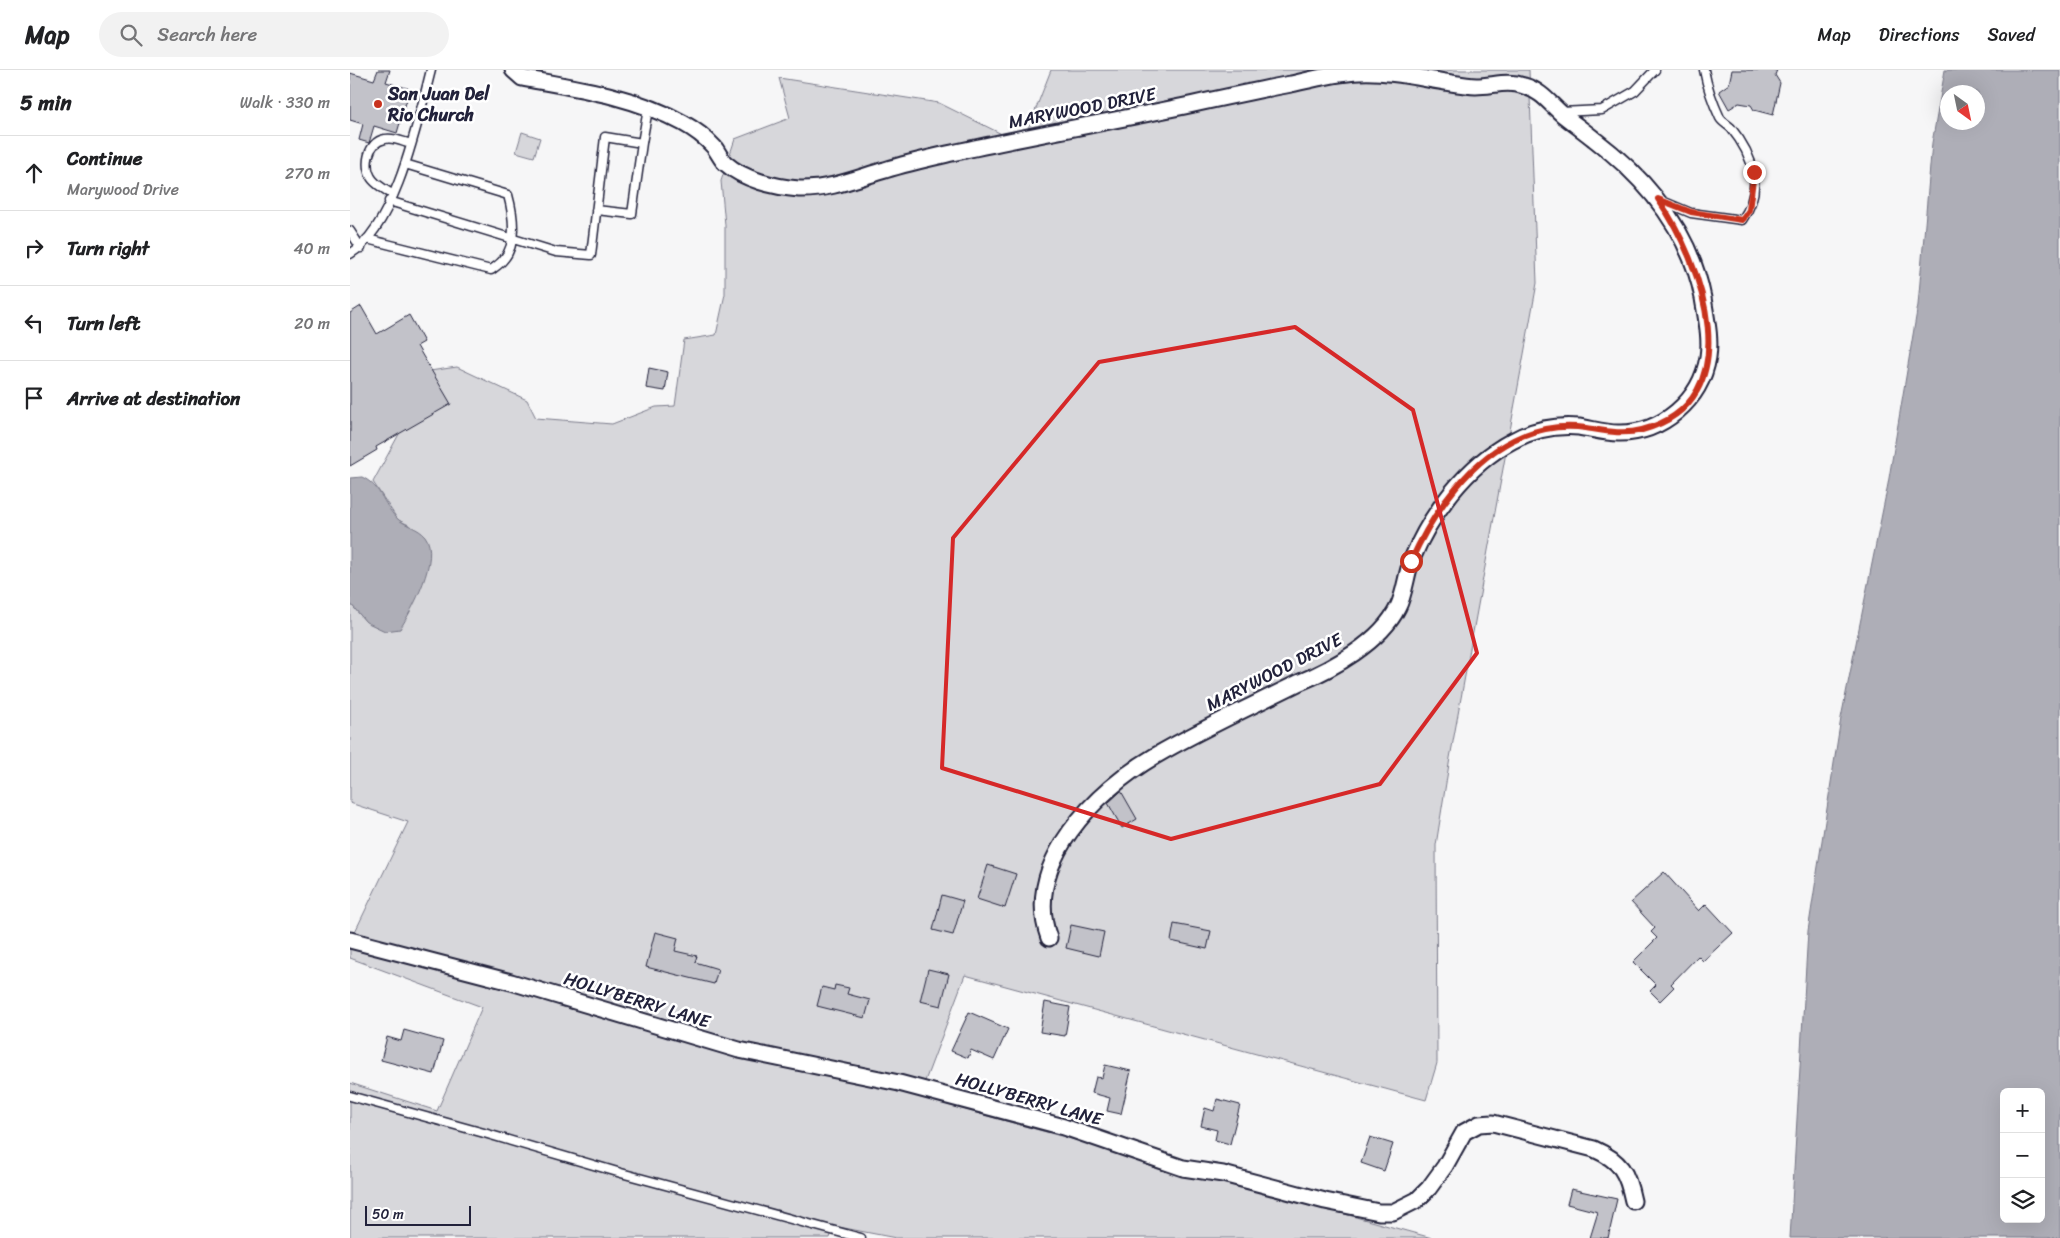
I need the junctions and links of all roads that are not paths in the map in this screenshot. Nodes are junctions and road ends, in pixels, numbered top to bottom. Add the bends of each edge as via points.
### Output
1 (431, 70) edge
2 (513, 70) edge
3 (1655, 70) edge
4 (1704, 70) edge
5 (648, 109) junction
6 (1559, 112) junction
7 (642, 143) junction
8 (411, 144) junction
9 (406, 164) junction
10 (391, 198) junction
11 (1658, 199) junction
12 (596, 210) junction
13 (350, 231) edge
14 (512, 238) junction
15 (367, 239) junction
16 (361, 248) junction
17 (350, 254) edge
18 (1049, 938) dead end
19 (350, 940) edge
20 (350, 1096) edge
21 (1633, 1201) dead end
22 (861, 1238) edge

1 - 8 lane
2 - 5 street, MARYWOOD DRIVE via 522,78 604,93
3 - 6 lane via 1635,90 1602,110
4 - 11 lane via 1720,120 1730,128 1751,160 1754,185 1749,210 1742,220 1704,216
5 - 6 street, MARYWOOD DRIVE via 695,130 724,162 746,175 770,184 808,189 829,187 954,152 1360,71 1482,86 1520,84 1543,95
5 - 7 lane
6 - 11 street, MARYWOOD DRIVE via 1612,153
7 - 12 lane via 632,214
7 - 12 lane via 605,137
8 - 9 lane
8 - 10 lane via 391,138 381,140 368,157 370,175
9 - 10 lane
9 - 14 lane via 508,194
10 - 14 lane
10 - 15 lane
11 - 18 street, MARYWOOD DRIVE via 1673,220 1695,267 1709,333 1705,370 1686,404 1666,420 1642,430 1616,433 1559,427 1534,432 1500,448 1468,476 1435,515 1411,561 1398,607 1364,645 1322,673 1154,756 1102,796 1076,824 1055,856 1047,880 1044,906
12 - 14 lane via 591,255 556,252
13 - 16 lane
14 - 15 lane via 504,259 491,270
15 - 16 lane
16 - 17 lane
19 - 21 street, HOLLYBERRY LANE via 512,982 739,1050 899,1083 1045,1122 1183,1168 1223,1174 1379,1212 1393,1212 1417,1200 1445,1166 1464,1132 1479,1124 1502,1126 1608,1155 1625,1172
20 - 22 lane

